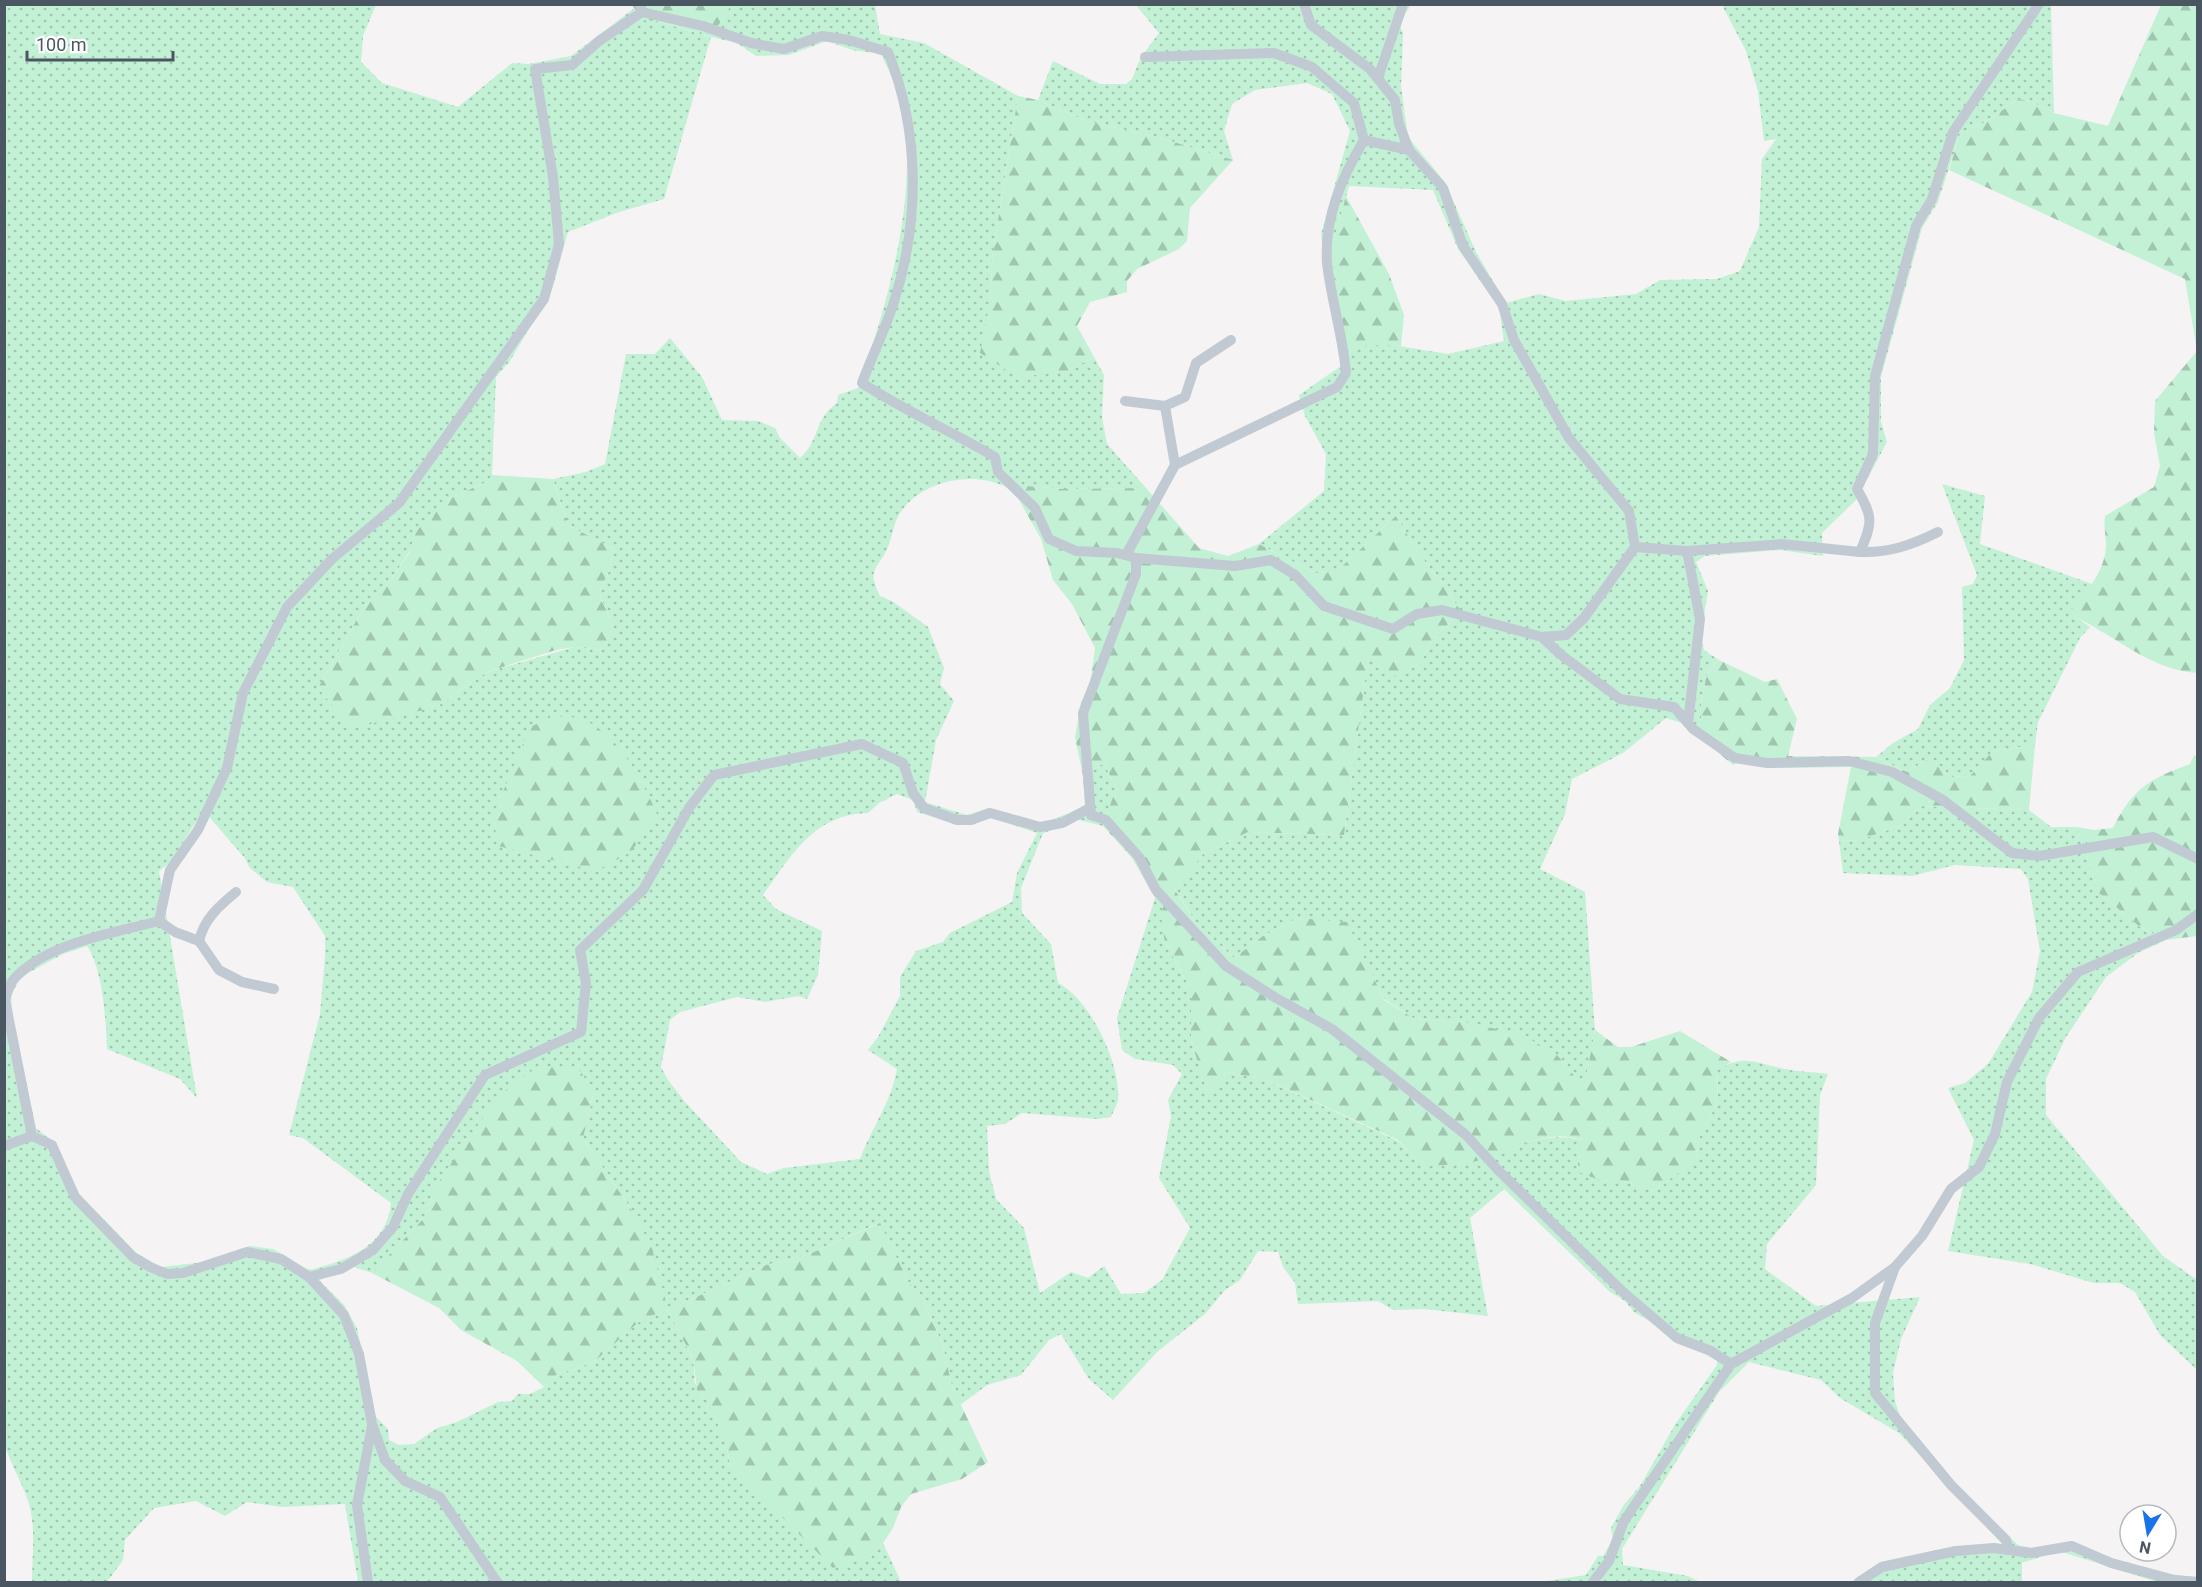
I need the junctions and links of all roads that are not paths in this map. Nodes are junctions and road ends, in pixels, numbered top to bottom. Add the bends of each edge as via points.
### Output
1 (1304, 4) edge
2 (1402, 4) edge
3 (2039, 4) edge
4 (641, 8) edge
5 (1145, 57) dead end
6 (1378, 78) junction
7 (1364, 140) junction
8 (1409, 150) junction
9 (1231, 340) dead end
10 (1125, 401) dead end
11 (1165, 406) junction
12 (1175, 465) junction
13 (1938, 532) dead end
14 (1635, 547) junction
15 (1687, 551) junction
16 (1860, 552) junction
17 (1131, 556) junction
18 (1542, 637) junction
19 (1688, 723) junction
20 (1090, 808) junction
21 (2198, 859) edge
22 (236, 892) dead end
23 (2198, 914) edge
24 (159, 921) junction
25 (199, 941) junction
26 (274, 989) dead end
27 (32, 1136) junction
28 (4, 1146) edge
29 (1895, 1268) junction
30 (309, 1277) junction
31 (1731, 1364) junction
32 (372, 1424) junction
33 (2009, 1550) junction
34 (368, 1582) edge
35 (497, 1582) edge
36 (1593, 1582) edge
37 (1859, 1582) edge
38 (2198, 1582) edge

1 - 6 street via 1311,25
2 - 6 street
3 - 16 street via 1953,132 1932,199 1916,226 1875,376 1873,454 1857,489 1869,509 1871,526
4 - 17 street via 751,43 784,49 822,36 888,52 902,88 913,147 913,211 894,302 862,383 902,409 957,434 995,457 998,472 1035,508 1049,539 1076,551
4 - 24 street via 572,65 535,69 553,177 559,244 544,299 399,503 332,559 286,607 243,693 227,768 198,830 170,870
5 - 7 street via 1274,53 1312,67 1354,103
6 - 8 street via 1395,99
7 - 8 street
7 - 12 street via 1332,206 1327,261 1346,373 1338,387
8 - 14 street via 1443,188 1463,246 1502,304 1514,340 1569,438 1629,511
9 - 11 street via 1196,363 1185,397
10 - 11 street
11 - 12 street
12 - 17 street
13 - 16 street via 1882,553
14 - 15 street
14 - 18 street via 1584,618 1566,634
15 - 16 street via 1782,544
15 - 19 street via 1700,619
17 - 18 street via 1235,566 1270,560 1294,575 1324,606 1393,629 1417,614 1442,610
17 - 20 street via 1136,574 1083,713
18 - 19 street via 1620,699 1674,707
19 - 21 street via 1735,758 1767,763 1849,760 1892,772 1943,800 2012,853 2039,856 2153,837
20 - 30 street via 1062,823 1040,827 990,813 972,820 957,820 924,808 913,793 903,763 861,744 714,775 689,808 643,890 580,950 586,983 581,1032 485,1076 408,1194 393,1227 373,1250 341,1269
20 - 31 street via 1091,815 1106,820 1139,857 1156,890 1227,966 1332,1029 1466,1136 1614,1283 1677,1338 1711,1351
22 - 25 street via 210,917
23 - 29 street via 2176,930 2078,972 2039,1018 2007,1082 1995,1134 1980,1167 1951,1189 1922,1236
24 - 25 street
24 - 27 street via 89,939 39,959 12,980 4,1000
25 - 26 street via 219,970
27 - 28 street
27 - 30 street via 52,1145 75,1197 133,1257 150,1267 167,1274 183,1273 247,1252 281,1259
29 - 31 street via 1852,1298
29 - 33 street via 1875,1323 1875,1393 1951,1485 2006,1540
30 - 32 street via 344,1315 359,1354
31 - 36 street via 1624,1521 1609,1561
32 - 34 street via 357,1505
32 - 35 street via 385,1460 405,1481 440,1497
33 - 37 street via 1956,1551 1882,1567
33 - 38 street via 2031,1553 2072,1546 2111,1563 2174,1580

